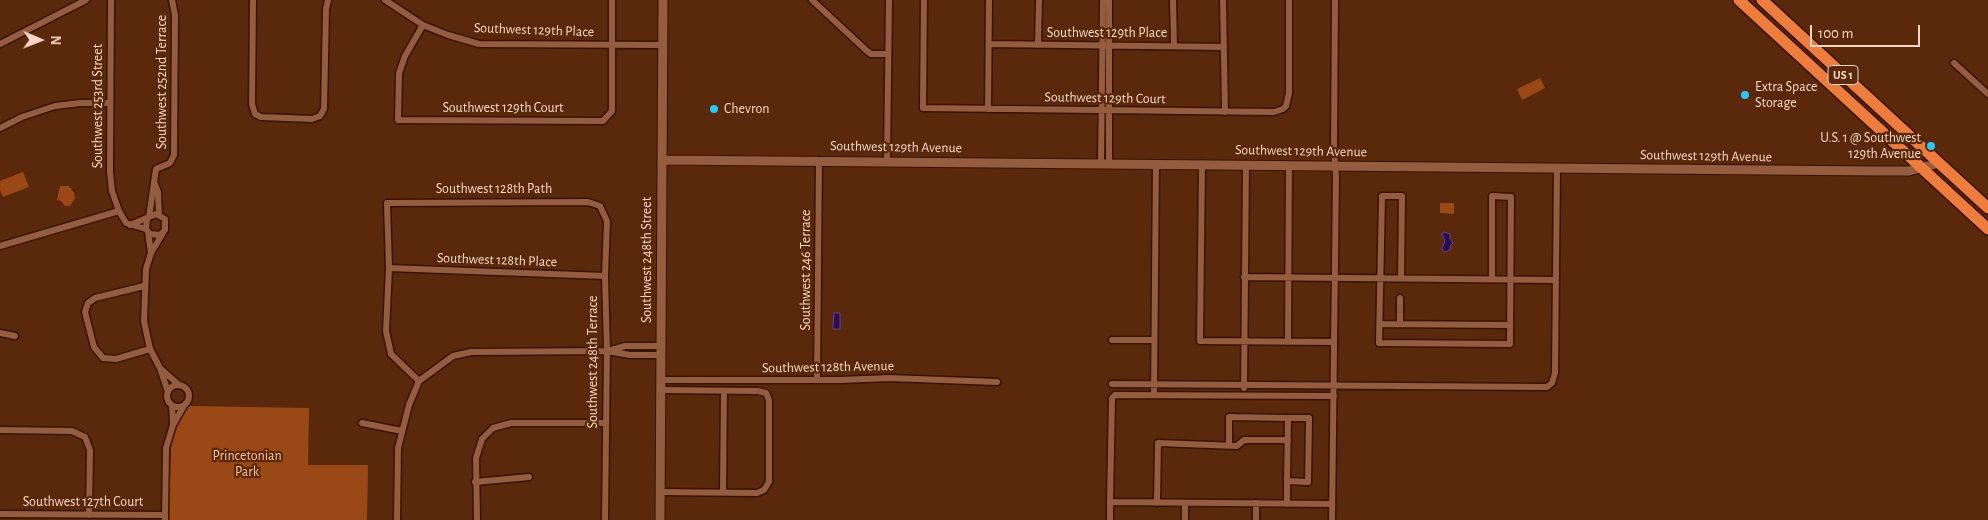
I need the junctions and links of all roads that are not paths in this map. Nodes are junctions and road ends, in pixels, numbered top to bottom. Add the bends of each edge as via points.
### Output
1 (86, 0) edge
2 (111, 0) edge
3 (172, 0) edge
4 (253, 0) edge
5 (328, 0) edge
6 (612, 0) edge
7 (663, 0) edge
8 (812, 0) edge
9 (889, 0) edge
10 (924, 0) edge
11 (989, 0) edge
12 (1039, 0) edge
13 (1103, 0) edge
14 (1109, 0) edge
15 (1173, 0) edge
16 (1223, 0) edge
17 (1289, 0) edge
18 (1335, 0) edge
19 (1739, 0) edge
20 (1762, 0) edge
21 (389, 1) edge
22 (423, 25) junction
23 (0, 44) edge
24 (989, 44) junction
25 (612, 45) junction
26 (662, 45) junction
27 (1038, 45) junction
28 (1106, 45) junction
29 (1174, 46) junction
30 (1224, 46) junction
31 (888, 54) junction
32 (1954, 63) dead end
33 (1988, 94) edge
34 (110, 103) junction
35 (988, 109) junction
36 (1105, 111) junction
37 (1225, 112) junction
38 (0, 128) edge
39 (662, 160) junction
40 (819, 160) junction
41 (887, 161) junction
42 (1105, 163) junction
43 (1939, 163) junction
44 (1156, 164) junction
45 (1202, 164) junction
46 (1246, 164) junction
47 (1290, 165) junction
48 (1335, 166) junction
49 (1557, 168) junction
50 (1922, 169) junction
51 (155, 184) junction
52 (600, 206) joint
53 (1988, 208) edge
54 (119, 212) junction
55 (159, 215) junction
56 (148, 218) junction
57 (130, 225) junction
58 (1988, 228) edge
59 (147, 231) junction
60 (163, 233) junction
61 (0, 246) edge
62 (151, 253) junction
63 (389, 268) junction
64 (604, 276) junction
65 (1244, 277) junction
66 (1288, 277) junction
67 (1335, 278) junction
68 (1381, 278) junction
69 (1401, 278) junction
70 (1492, 279) junction
71 (1511, 280) junction
72 (1556, 280) junction
73 (144, 286) junction
74 (1400, 298) dead end
75 (1380, 324) junction
76 (1400, 324) junction
77 (1510, 325) junction
78 (0, 333) edge
79 (15, 336) dead end
80 (1112, 340) dead end
81 (1154, 340) junction
82 (1244, 342) junction
83 (1288, 342) junction
84 (1334, 342) junction
85 (150, 348) junction
86 (660, 350) junction
87 (607, 351) junction
88 (160, 368) junction
89 (660, 380) junction
90 (818, 380) junction
91 (419, 381) junction
92 (997, 382) dead end
93 (1112, 384) dead end
94 (1154, 384) junction
95 (179, 385) junction
96 (1244, 385) junction
97 (1334, 386) junction
98 (660, 390) junction
99 (724, 391) junction
100 (168, 392) junction
101 (1154, 395) junction
102 (1244, 396) junction
103 (1334, 396) junction
104 (185, 404) junction
105 (172, 405) junction
106 (1288, 418) junction
107 (362, 423) dead end
108 (605, 423) junction
109 (173, 425) junction
110 (0, 430) edge
111 (402, 431) junction
112 (1288, 440) junction
113 (1229, 445) junction
114 (529, 477) dead end
115 (1287, 481) junction
116 (475, 482) junction
117 (660, 492) junction
118 (723, 492) junction
119 (1110, 502) junction
120 (1157, 503) junction
121 (1185, 503) junction
122 (1256, 503) junction
123 (1287, 504) junction
124 (1332, 504) junction
125 (0, 514) edge
126 (89, 515) junction
127 (165, 518) edge
128 (397, 520) edge
129 (477, 520) edge
130 (605, 520) edge
131 (660, 520) edge
132 (1110, 520) edge
133 (1185, 520) edge
134 (1256, 520) edge
135 (1332, 520) edge

1 - 23 street
2 - 34 street, Southwest 253rd Street
3 - 51 street, Southwest 252nd Terrace via 175,15 174,155 170,164 156,169
4 - 5 street via 252,104 255,114 312,119 320,116 324,109
6 - 25 street
7 - 26 street, Southwest 248th Street
8 - 31 street via 871,54
9 - 31 street
10 - 35 street, Southwest 129th Court via 923,108
11 - 24 street
12 - 27 street
13 - 28 street
14 - 28 street
15 - 29 street
16 - 30 street
17 - 37 street, Southwest 129th Court via 1289,92 1286,106 1274,112
18 - 48 street
19 - 50 highway, US 1
20 - 43 highway, US 1
21 - 22 street, Southwest 129th Place
22 - 25 street, Southwest 129th Place via 479,44
22 - 25 street, Southwest 129th Court via 399,73 398,120 603,121 612,111
24 - 27 street, Southwest 129th Place
24 - 35 street
25 - 26 street, Southwest 129th Place
26 - 39 street, Southwest 248th Street
27 - 28 street, Southwest 129th Place
28 - 29 street, Southwest 129th Place
28 - 36 street
29 - 30 street, Southwest 129th Place
30 - 37 street
31 - 41 street
32 - 33 street
34 - 38 street via 55,106
34 - 54 street, Southwest 253rd Street via 111,183
35 - 36 street, Southwest 129th Court
36 - 37 street, Southwest 129th Court
36 - 42 street
39 - 40 street, Southwest 129th Avenue
39 - 86 street, Southwest 248th Street
40 - 41 street, Southwest 129th Avenue
40 - 90 street, Southwest 246 Terrace
41 - 42 street, Southwest 129th Avenue
42 - 44 street, Southwest 129th Avenue
43 - 50 street, Southwest 129th Avenue
43 - 53 highway, US 1
44 - 45 street, Southwest 129th Avenue
44 - 81 street
45 - 46 street, Southwest 129th Avenue
45 - 82 street via 1200,341
46 - 47 street, Southwest 129th Avenue
46 - 65 street
47 - 48 street, Southwest 129th Avenue
47 - 66 street
48 - 49 street, Southwest 129th Avenue
48 - 67 street
49 - 50 street, Southwest 129th Avenue via 1877,172
49 - 72 street
50 - 58 highway, US 1
51 - 55 street
51 - 56 street, Southwest 252nd Terrace
52 - 63 street, Southwest 128th Path via 588,202 387,203
52 - 64 street, Southwest 248th Terrace via 607,221
54 - 57 street via 123,221
54 - 61 street
55 - 56 street
55 - 60 street via 166,223
56 - 57 street
56 - 59 street
57 - 59 street
59 - 60 street via 157,236
59 - 62 street
60 - 62 street
62 - 73 street
63 - 64 street, Southwest 128th Place
63 - 91 street via 386,331 391,354
64 - 87 street, Southwest 248th Terrace
65 - 66 street
65 - 82 street
66 - 67 street
66 - 83 street
67 - 68 street
67 - 84 street
68 - 69 street
68 - 69 street via 1382,196 1402,196
68 - 75 street
69 - 70 street
70 - 71 street
70 - 71 street via 1492,196 1511,197
71 - 72 street
71 - 77 street
72 - 97 street via 1555,373 1552,383 1547,386
73 - 85 street via 144,329
73 - 85 street via 95,298 86,306 94,347 100,356 116,359
74 - 76 street
75 - 76 street
75 - 77 street via 1379,343 1492,344 1510,344
76 - 77 street
78 - 79 street
80 - 81 street
81 - 94 street
82 - 83 street
82 - 96 street
83 - 84 street
84 - 97 street
85 - 88 street
86 - 87 street via 630,355
86 - 89 street, Southwest 248th Street
87 - 91 street via 471,352 453,356
87 - 108 street, Southwest 248th Terrace
88 - 95 street
88 - 100 street
89 - 90 street, Southwest 128th Avenue
89 - 98 street, Southwest 248th Street
90 - 92 street, Southwest 128th Avenue via 889,378
91 - 111 street
93 - 94 street
94 - 96 street
94 - 101 street
95 - 100 street via 172,386
95 - 104 street via 188,393
96 - 97 street
96 - 102 street
97 - 103 street
98 - 99 street
98 - 117 street, Southwest 248th Street
99 - 118 street
99 - 118 street via 767,394 769,482 757,493
100 - 105 street
101 - 102 street
101 - 119 street via 1115,395 1112,398
102 - 103 street
103 - 124 street
104 - 105 street
104 - 109 street
105 - 109 street
106 - 112 street
106 - 113 street via 1229,417
106 - 115 street via 1309,418 1308,482
107 - 111 street
108 - 116 street via 510,422 493,428 482,438 476,458
108 - 130 street, Southwest 248th Terrace
109 - 127 street via 166,454
110 - 126 street via 72,431 85,437 90,450
111 - 128 street via 398,448
112 - 113 street via 1244,440 1237,446
112 - 115 street
113 - 120 street via 1158,443
114 - 116 street
115 - 123 street
116 - 129 street
117 - 118 street
117 - 131 street, Southwest 248th Street
119 - 120 street
119 - 132 street
120 - 121 street
121 - 122 street
121 - 133 street
122 - 123 street
122 - 134 street
123 - 124 street
124 - 135 street
125 - 126 street, Southwest 127th Court
126 - 127 street, Southwest 127th Court

